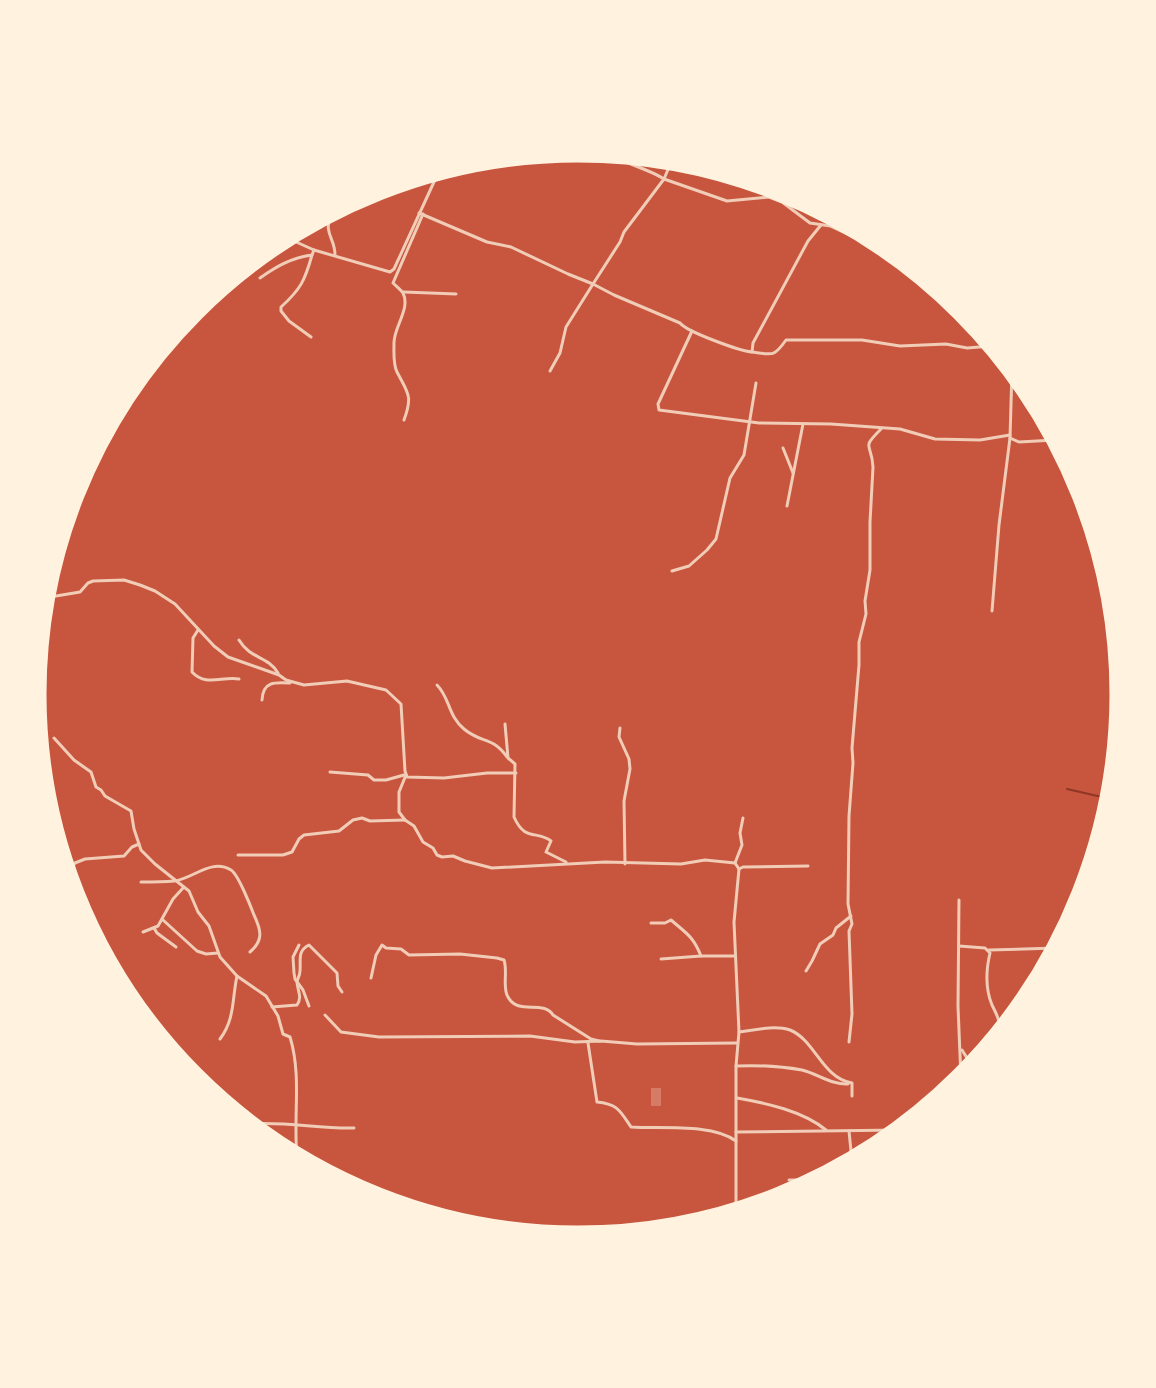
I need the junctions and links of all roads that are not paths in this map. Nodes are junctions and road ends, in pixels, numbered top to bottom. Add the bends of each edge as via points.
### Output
1 (629, 164) edge
2 (668, 169) edge
3 (664, 179) junction
4 (433, 181) edge
5 (769, 197) joint
6 (421, 214) junction
7 (328, 223) edge
8 (821, 225) junction
9 (845, 233) edge
10 (296, 242) edge
11 (314, 250) junction
12 (312, 255) junction
13 (335, 255) junction
14 (260, 278) dead end
15 (594, 284) junction
16 (403, 292) junction
17 (456, 294) dead end
18 (692, 331) junction
19 (311, 337) dead end
20 (982, 347) edge
21 (752, 352) junction
22 (550, 371) dead end
23 (756, 383) dead end
24 (1012, 385) edge
25 (404, 420) dead end
26 (751, 421) junction
27 (803, 424) junction
28 (881, 429) junction
29 (1010, 436) junction
30 (1047, 440) edge
31 (783, 448) dead end
32 (793, 474) junction
33 (787, 506) dead end
34 (672, 570) dead end
35 (54, 596) edge
36 (992, 611) dead end
37 (198, 630) junction
38 (239, 640) dead end
39 (279, 675) junction
40 (239, 679) dead end
41 (294, 683) junction
42 (437, 685) dead end
43 (262, 700) dead end
44 (505, 723) dead end
45 (620, 728) dead end
46 (54, 738) dead end
47 (508, 758) junction
48 (330, 772) dead end
49 (516, 773) junction
50 (406, 775) junction
51 (743, 818) dead end
52 (405, 820) junction
53 (139, 844) junction
54 (237, 855) dead end
55 (568, 863) junction
56 (735, 863) junction
57 (625, 864) junction
58 (73, 866) edge
59 (808, 866) dead end
60 (739, 869) junction
61 (176, 881) junction
62 (141, 882) dead end
63 (183, 888) junction
64 (959, 900) dead end
65 (851, 916) junction
66 (163, 920) junction
67 (651, 923) dead end
68 (154, 928) junction
69 (143, 932) dead end
70 (298, 945) dead end
71 (958, 946) junction
72 (176, 947) dead end
73 (1047, 948) edge
74 (989, 950) junction
75 (250, 952) dead end
76 (218, 953) junction
77 (701, 956) junction
78 (735, 956) junction
79 (661, 959) dead end
80 (806, 971) dead end
81 (237, 976) junction
82 (371, 978) dead end
83 (297, 981) junction
84 (342, 992) dead end
85 (309, 1006) dead end
86 (272, 1007) junction
87 (325, 1015) dead end
88 (999, 1020) edge
89 (739, 1032) junction
90 (220, 1039) dead end
91 (601, 1041) junction
92 (588, 1042) junction
93 (849, 1042) dead end
94 (737, 1043) junction
95 (961, 1047) junction
96 (967, 1058) edge
97 (961, 1064) edge
98 (736, 1066) junction
99 (852, 1083) junction
100 (852, 1096) dead end
101 (736, 1098) junction
102 (263, 1123) edge
103 (295, 1124) junction
104 (354, 1128) dead end
105 (883, 1130) edge
106 (827, 1131) junction
107 (849, 1131) junction
108 (736, 1132) junction
109 (736, 1141) junction
110 (296, 1146) edge
111 (851, 1152) edge
112 (789, 1180) dead end
113 (796, 1180) edge
114 (736, 1203) edge

1 - 3 street
2 - 3 street
3 - 5 street via 727,201
3 - 15 street via 624,232
4 - 6 street
5 - 8 street via 810,223
6 - 13 street via 390,272
6 - 15 street via 487,242 511,247
6 - 16 street via 393,283
7 - 13 street
8 - 9 street
8 - 21 street via 800,256 753,343
10 - 11 street
11 - 12 street
11 - 13 street
12 - 14 street via 278,265
12 - 19 street via 300,288 281,307 289,321
15 - 18 street
15 - 22 street via 566,327 560,353
16 - 17 street
16 - 25 street via 404,306 394,339 395,365 410,398
18 - 21 street via 740,351
18 - 26 street via 658,408
20 - 21 street via 786,340 773,355
23 - 26 street
24 - 29 street
26 - 27 street
26 - 34 street via 742,461 730,478 716,539 689,566
27 - 28 street
27 - 32 street
28 - 29 street via 952,440
28 - 65 street via 868,446 873,467 870,570 859,642 852,748 848,904
29 - 30 street via 1018,442
29 - 36 street
31 - 32 street
32 - 33 street
35 - 37 street via 80,592 93,581 124,580 155,591 175,604
37 - 39 street via 228,657
37 - 40 street via 193,638 192,672 207,681
38 - 39 street via 245,651 264,659
39 - 41 street
41 - 43 street via 268,684
41 - 50 street via 347,681 386,690 401,704
42 - 47 street via 445,695 451,715 464,729 474,738 494,742
44 - 47 street
45 - 57 street via 630,769 624,801
46 - 53 street via 91,772 96,787 105,796 131,811
47 - 49 street via 515,764
48 - 50 street via 368,775 374,780
49 - 50 street via 444,778
49 - 55 street via 517,823 526,833 551,841 546,852
50 - 52 street via 398,801
51 - 56 street via 742,845
52 - 54 street via 362,818 339,831 304,835 292,852 283,855
52 - 55 street via 442,857 453,856 492,867
53 - 58 street via 123,856 85,859
53 - 61 street
55 - 57 street
56 - 57 street via 705,860
56 - 60 street
59 - 60 street
60 - 78 street
61 - 62 street
61 - 63 street
61 - 75 street via 209,867 231,870 249,900 261,935
63 - 66 street
63 - 76 street via 189,891 209,926
64 - 71 street
65 - 80 street via 820,944
65 - 93 street
66 - 68 street
66 - 76 street via 197,951
67 - 77 street via 671,920 689,933
68 - 69 street
68 - 72 street
70 - 83 street via 293,962
71 - 74 street
71 - 95 street
73 - 74 street
74 - 88 street via 987,985
76 - 81 street
77 - 78 street
77 - 79 street
78 - 89 street
81 - 86 street via 266,996
81 - 90 street via 232,1017
82 - 91 street via 382,945 409,955 497,958 507,966 506,995 516,1006 545,1007 591,1039
83 - 84 street via 299,957 309,945 336,971
83 - 85 street
83 - 86 street via 301,992 297,1005
86 - 103 street via 293,1047 298,1077
87 - 92 street via 341,1032 379,1037 530,1036
89 - 94 street
89 - 99 street via 790,1030 841,1081
91 - 92 street
91 - 94 street
92 - 109 street via 597,1102 611,1104 631,1127 717,1132
94 - 98 street
95 - 96 street
95 - 97 street
98 - 99 street via 784,1067 840,1084
98 - 101 street
99 - 100 street
101 - 106 street via 799,1115
101 - 108 street
102 - 103 street
103 - 104 street
103 - 110 street
105 - 107 street
106 - 107 street
106 - 108 street
107 - 111 street
108 - 109 street
109 - 114 street
112 - 113 street

